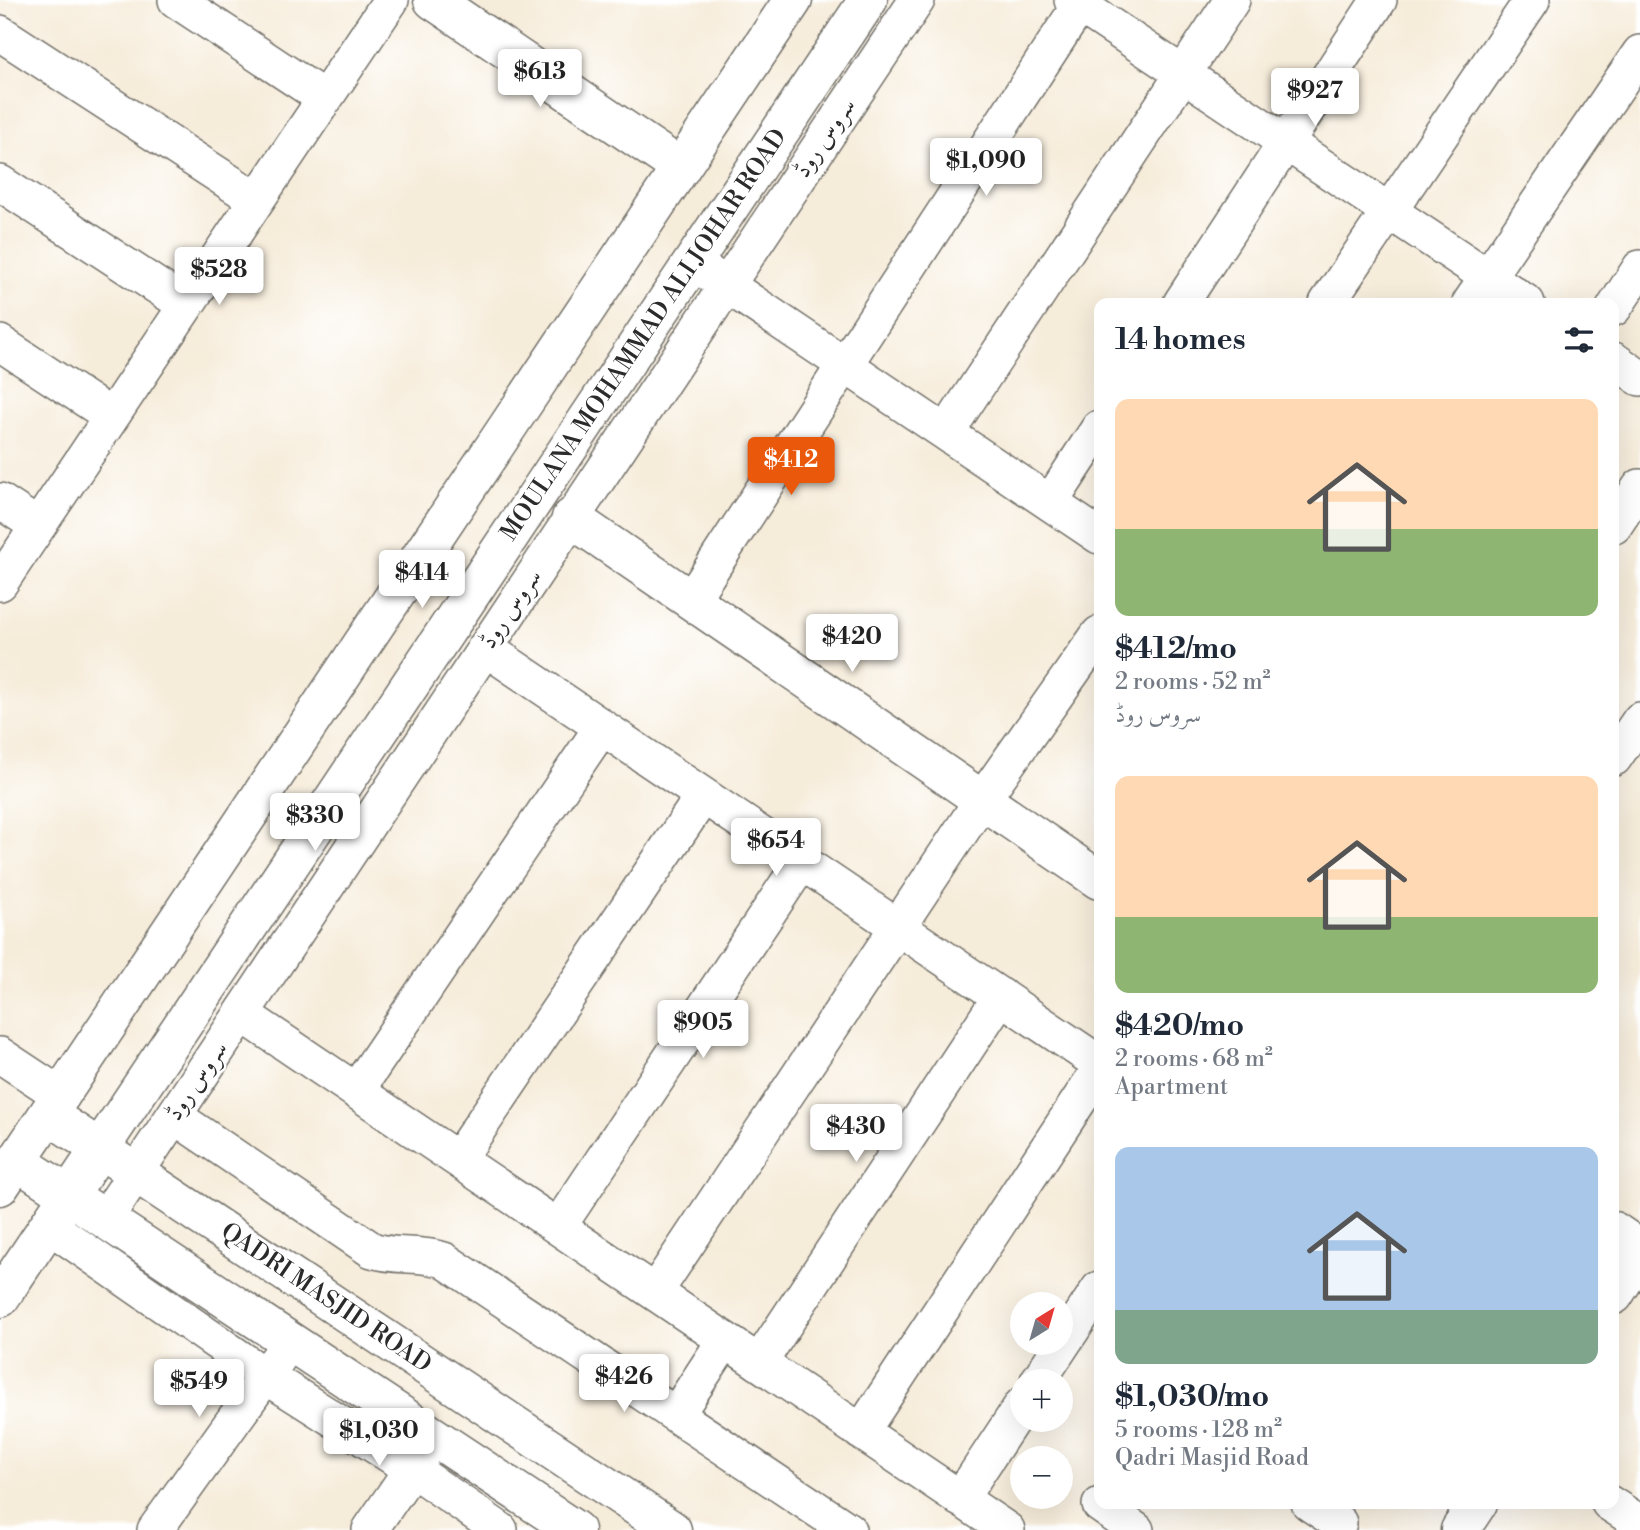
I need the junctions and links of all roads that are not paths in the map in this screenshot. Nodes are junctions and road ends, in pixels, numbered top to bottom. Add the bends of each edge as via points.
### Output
1 (176, 0) edge
2 (391, 0) edge
3 (433, 0) edge
4 (793, 0) edge
5 (868, 0) edge
6 (917, 0) edge
7 (1232, 0) edge
8 (1379, 0) edge
9 (1531, 0) edge
10 (1078, 2) edge
11 (0, 33) edge
12 (1640, 53) edge
13 (1184, 74) junction
14 (324, 98) junction
15 (1287, 143) junction
16 (681, 168) junction
17 (0, 183) edge
18 (257, 200) junction
19 (1389, 211) junction
20 (692, 263) junction
21 (1640, 268) edge
22 (727, 286) junction
23 (1479, 290) edge
24 (1184, 298) edge
25 (1330, 298) edge
26 (1509, 298) edge
27 (1619, 300) edge
28 (186, 305) junction
29 (0, 343) edge
30 (1619, 363) edge
31 (844, 364) junction
32 (1640, 378) edge
33 (111, 416) junction
34 (946, 433) junction
35 (1094, 436) edge
36 (1640, 487) edge
37 (537, 495) junction
38 (0, 502) edge
39 (1050, 503) junction
40 (1619, 518) edge
41 (571, 519) junction
42 (38, 526) junction
43 (1094, 533) edge
44 (0, 583) edge
45 (691, 600) junction
46 (1094, 641) edge
47 (485, 649) junction
48 (1640, 720) edge
49 (602, 727) junction
50 (1619, 751) edge
51 (703, 796) junction
52 (982, 800) junction
53 (802, 862) junction
54 (1094, 877) edge
55 (899, 927) junction
56 (1000, 996) junction
57 (242, 1014) junction
58 (0, 1055) edge
59 (1094, 1060) edge
60 (1094, 1078) edge
61 (356, 1091) junction
62 (55, 1105) junction
63 (174, 1116) junction
64 (101, 1147) junction
65 (458, 1159) junction
66 (137, 1171) junction
67 (8, 1174) edge
68 (59, 1210) junction
69 (105, 1219) junction
70 (558, 1227) junction
71 (1619, 1235) edge
72 (1640, 1252) edge
73 (1619, 1287) edge
74 (655, 1292) junction
75 (1094, 1297) edge
76 (0, 1298) edge
77 (725, 1340) junction
78 (290, 1343) junction
79 (759, 1363) junction
80 (1046, 1369) edge
81 (264, 1375) junction
82 (676, 1415) junction
83 (1010, 1423) edge
84 (861, 1432) junction
85 (434, 1437) junction
86 (412, 1469) junction
87 (960, 1499) junction
88 (1318, 1509) edge
89 (1474, 1509) edge
90 (1095, 1513) edge
91 (1339, 1523) dead end
92 (155, 1530) edge
93 (370, 1530) edge
94 (500, 1530) edge
95 (575, 1530) edge
96 (672, 1530) edge
97 (848, 1530) edge
98 (1007, 1530) edge
99 (1136, 1530) edge
100 (1460, 1530) edge

1 - 14 street
2 - 14 street
3 - 16 main road
4 - 16 main road
5 - 20 main road, MOULANA MOHAMMAD ALI JOHAR ROAD
6 - 22 street, سروس روڈ
7 - 13 street
8 - 15 street
9 - 19 street
10 - 13 street
10 - 31 street
11 - 18 street
12 - 23 street
13 - 15 street
13 - 34 street
14 - 18 street
15 - 19 street
15 - 24 street
16 - 62 main road
17 - 28 street
18 - 28 street
19 - 23 street
19 - 25 street
20 - 22 street
20 - 37 main road, MOULANA MOHAMMAD ALI JOHAR ROAD
21 - 27 street
22 - 31 street
22 - 41 street, سروس روڈ
23 - 26 street
28 - 33 street
29 - 33 street
30 - 32 street
31 - 34 street
31 - 45 street
33 - 42 street
34 - 39 street
35 - 39 street
36 - 40 street
37 - 41 street
37 - 64 main road, MOULANA MOHAMMAD ALI JOHAR ROAD
38 - 42 street
39 - 43 street
41 - 45 main road
41 - 47 street, سروس روڈ
42 - 44 street
45 - 52 main road
46 - 52 street
47 - 49 street
47 - 57 street, سروس روڈ
48 - 50 street
49 - 51 street
49 - 61 street
51 - 53 street
51 - 65 street
52 - 54 main road
52 - 55 street
53 - 55 street
53 - 70 street
55 - 56 street
55 - 74 street
56 - 59 street
56 - 79 street
57 - 61 street
57 - 63 street, سروس روڈ
58 - 62 street
60 - 84 street
61 - 65 street
62 - 64 main road, QADRI MASJID ROAD
62 - 67 main road
63 - 66 street, سروس روڈ
63 - 82 street via 372,1250 444,1260
64 - 66 main road, QADRI MASJID ROAD
64 - 68 main road, MOULANA MOHAMMAD ALI JOHAR ROAD
65 - 70 street
66 - 69 street, سروس روڈ
66 - 96 main road, QADRI MASJID ROAD
67 - 68 main road
68 - 69 main road
68 - 76 main road, MOULANA MOHAMMAD ALI JOHAR ROAD
68 - 81 street
69 - 78 main road
70 - 74 street
71 - 72 main road
72 - 73 main road
74 - 77 street
75 - 80 street
77 - 79 street
77 - 82 street
78 - 81 street
78 - 85 main road
79 - 84 street
81 - 86 street
81 - 92 street
82 - 97 street
83 - 87 street
84 - 87 street
85 - 86 street
85 - 95 main road
86 - 93 street
86 - 94 street
87 - 98 street
88 - 91 street
89 - 100 main road
90 - 99 street

